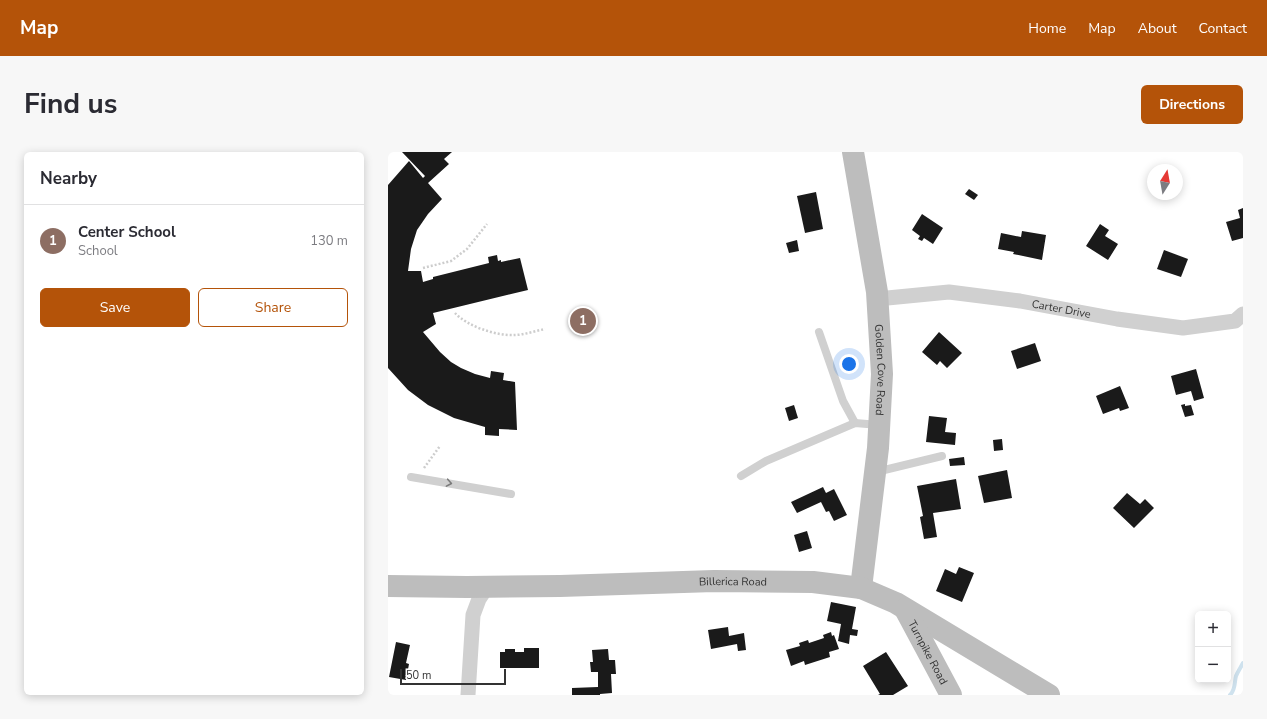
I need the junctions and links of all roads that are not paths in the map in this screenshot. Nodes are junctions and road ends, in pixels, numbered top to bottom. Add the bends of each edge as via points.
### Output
1 (853, 152) edge
2 (877, 299) junction
3 (1243, 314) edge
4 (819, 332) dead end
5 (855, 423) junction
6 (880, 425) junction
7 (942, 456) dead end
8 (875, 472) junction
9 (741, 476) dead end
10 (411, 477) dead end
11 (511, 494) dead end
12 (388, 586) edge
13 (486, 587) junction
14 (861, 588) junction
15 (905, 609) junction
16 (468, 695) edge
17 (951, 695) edge
18 (1049, 695) edge

1 - 2 main road, Golden Cove Road
2 - 3 street, Carter Drive via 949,292 1183,328 1235,321
2 - 6 main road, Golden Cove Road via 882,374
4 - 5 lane via 843,401
5 - 6 lane
5 - 9 lane via 766,462
6 - 8 main road, Golden Cove Road
7 - 8 lane
8 - 14 main road, Golden Cove Road
10 -> 11 lane
12 - 13 main road, Billerica Road
13 - 14 main road, Billerica Road via 714,581 813,582
13 - 16 street via 478,599 473,615
14 - 15 main road, Billerica Road
15 - 17 main road, Turnpike Road
15 - 18 main road, Billerica Road

